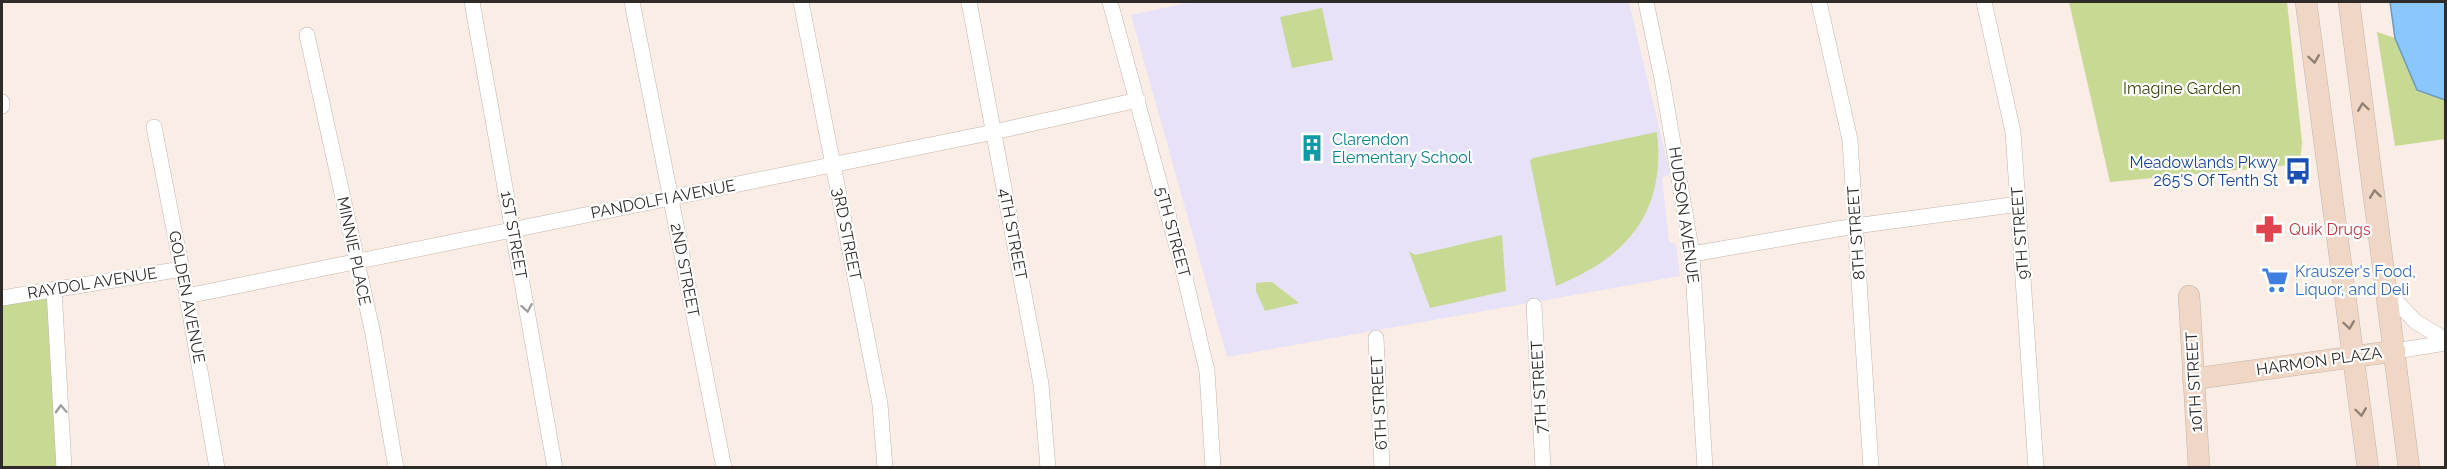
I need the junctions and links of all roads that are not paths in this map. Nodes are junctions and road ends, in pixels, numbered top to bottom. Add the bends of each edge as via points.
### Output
1 (472, 2) edge
2 (632, 2) edge
3 (801, 2) edge
4 (969, 2) edge
5 (1110, 2) edge
6 (1646, 2) edge
7 (1819, 2) edge
8 (1984, 2) edge
9 (2306, 2) edge
10 (2349, 2) edge
11 (307, 35) dead end
12 (1138, 100) junction
13 (154, 126) dead end
14 (994, 132) junction
15 (833, 165) junction
16 (671, 198) junction
17 (2019, 204) junction
18 (1855, 226) junction
19 (513, 230) junction
20 (1692, 254) junction
21 (357, 262) junction
22 (182, 269) junction
23 (54, 289) junction
24 (2388, 293) junction
25 (187, 296) junction
26 (2189, 296) dead end
27 (2, 298) edge
28 (1534, 306) dead end
29 (1376, 338) dead end
30 (2445, 342) edge
31 (2395, 351) junction
32 (2353, 356) junction
33 (2193, 379) junction
34 (64, 468) edge
35 (217, 468) edge
36 (396, 468) edge
37 (555, 468) edge
38 (724, 468) edge
39 (885, 468) edge
40 (1048, 468) edge
41 (1213, 468) edge
42 (1382, 468) edge
43 (1543, 468) edge
44 (1705, 468) edge
45 (1871, 468) edge
46 (2036, 468) edge
47 (2199, 468) edge
48 (2368, 468) edge
49 (2409, 468) edge

1 - 19 street, 1ST STREET
2 - 16 street, 2ND STREET
3 - 15 street, 3RD STREET
4 - 14 street, 4TH STREET
5 - 12 street, 5TH STREET
6 - 20 street, HUDSON AVENUE
7 - 18 street, 8TH STREET via 1850,140
8 - 17 street, 9TH STREET via 2010,115
9 -> 32 main road
24 -> 10 main road
11 - 21 street, MINNIE PLACE
12 - 14 street, PANDOLFI AVENUE
12 - 41 street, 5TH STREET via 1207,371
13 - 22 street, GOLDEN AVENUE
14 - 15 street, PANDOLFI AVENUE
14 - 40 street, 4TH STREET via 1041,384
15 - 16 street, PANDOLFI AVENUE
15 - 39 street, 3RD STREET via 880,404
16 - 19 street, PANDOLFI AVENUE
16 - 38 street, 2ND STREET
17 - 18 street
17 - 46 street, 9TH STREET
18 - 20 street
18 - 45 street, 8TH STREET
19 - 21 street, PANDOLFI AVENUE
19 -> 37 street, 1ST STREET
20 - 44 street, HUDSON AVENUE
21 - 25 street, PANDOLFI AVENUE
21 - 36 street, MINNIE PLACE
22 - 23 street, RAYDOL AVENUE
22 - 25 street, GOLDEN AVENUE
23 - 27 street, RAYDOL AVENUE
34 -> 23 street
24 - 30 street via 2416,322
24 - 31 main road
25 - 35 street, GOLDEN AVENUE
26 - 33 main road, 10TH STREET
28 - 43 street, 7TH STREET
29 - 42 street, 6TH STREET
30 - 31 street, HARMON PLAZA
31 - 32 main road, HARMON PLAZA
31 - 49 main road
32 - 33 main road, HARMON PLAZA
32 -> 48 main road
33 - 47 main road, 10TH STREET

